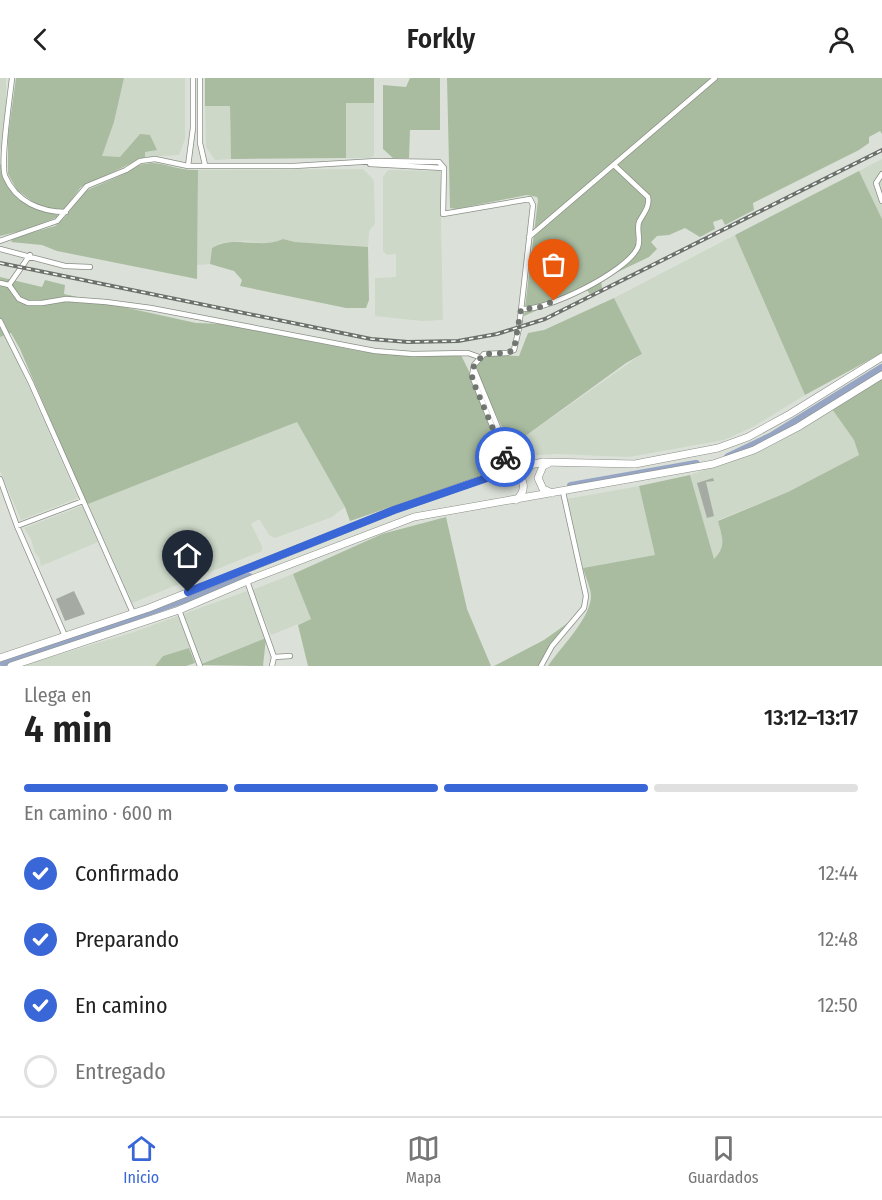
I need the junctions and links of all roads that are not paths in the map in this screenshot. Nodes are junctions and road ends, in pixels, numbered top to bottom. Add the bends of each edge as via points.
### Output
1 (12, 78) edge
2 (193, 78) edge
3 (200, 78) edge
4 (715, 78) edge
5 (2, 158) edge
6 (205, 165) junction
7 (614, 165) junction
8 (188, 166) junction
9 (882, 174) edge
10 (882, 201) edge
11 (66, 212) junction
12 (529, 237) junction
13 (0, 241) edge
14 (0, 249) edge
15 (30, 255) junction
16 (90, 267) dead end
17 (0, 283) edge
18 (9, 285) junction
19 (521, 309) junction
20 (0, 321) edge
21 (479, 357) junction
22 (882, 357) edge
23 (882, 375) edge
24 (554, 462) junction
25 (510, 470) junction
26 (0, 479) edge
27 (563, 492) junction
28 (516, 500) junction
29 (83, 501) junction
30 (17, 526) junction
31 (247, 581) junction
32 (179, 610) junction
33 (133, 613) junction
34 (65, 636) junction
35 (2, 656) edge
36 (290, 656) dead end
37 (274, 657) junction
38 (11, 666) edge
39 (200, 666) edge
40 (272, 666) edge
41 (541, 666) edge

1 - 5 street
2 - 8 street
3 - 6 street via 200,143
4 - 7 street
5 - 11 street via 4,175 15,193 36,208
6 - 8 street
6 - 12 street via 367,163 444,168 443,214 530,199
7 - 12 street
7 - 19 street via 648,197 639,223 638,248 627,262 587,286 538,308
8 - 11 street via 155,159 140,161 87,186
9 - 10 street via 876,183
11 - 13 street via 57,221
12 - 19 street
14 - 15 street
15 - 16 street via 65,266
15 - 18 street
17 - 18 street
18 - 21 street via 19,299 28,303 66,299 106,302 375,351 468,353
19 - 21 street via 514,350
20 - 29 street
21 - 25 street via 474,369
22 - 24 highway via 790,414 718,448 636,464
23 - 27 highway via 754,450 713,464
24 - 25 highway
24 - 27 highway via 539,471 539,484 548,492
25 - 28 highway via 524,483
25 - 33 highway via 394,510
26 - 30 street
27 - 28 highway
27 - 41 street via 586,596 584,608 552,646
28 - 31 highway via 414,517
29 - 30 street
29 - 33 street
30 - 34 street
31 - 32 highway
31 - 37 street
32 - 38 highway
32 - 39 street
33 - 34 highway
34 - 35 highway
36 - 37 street
37 - 40 street

